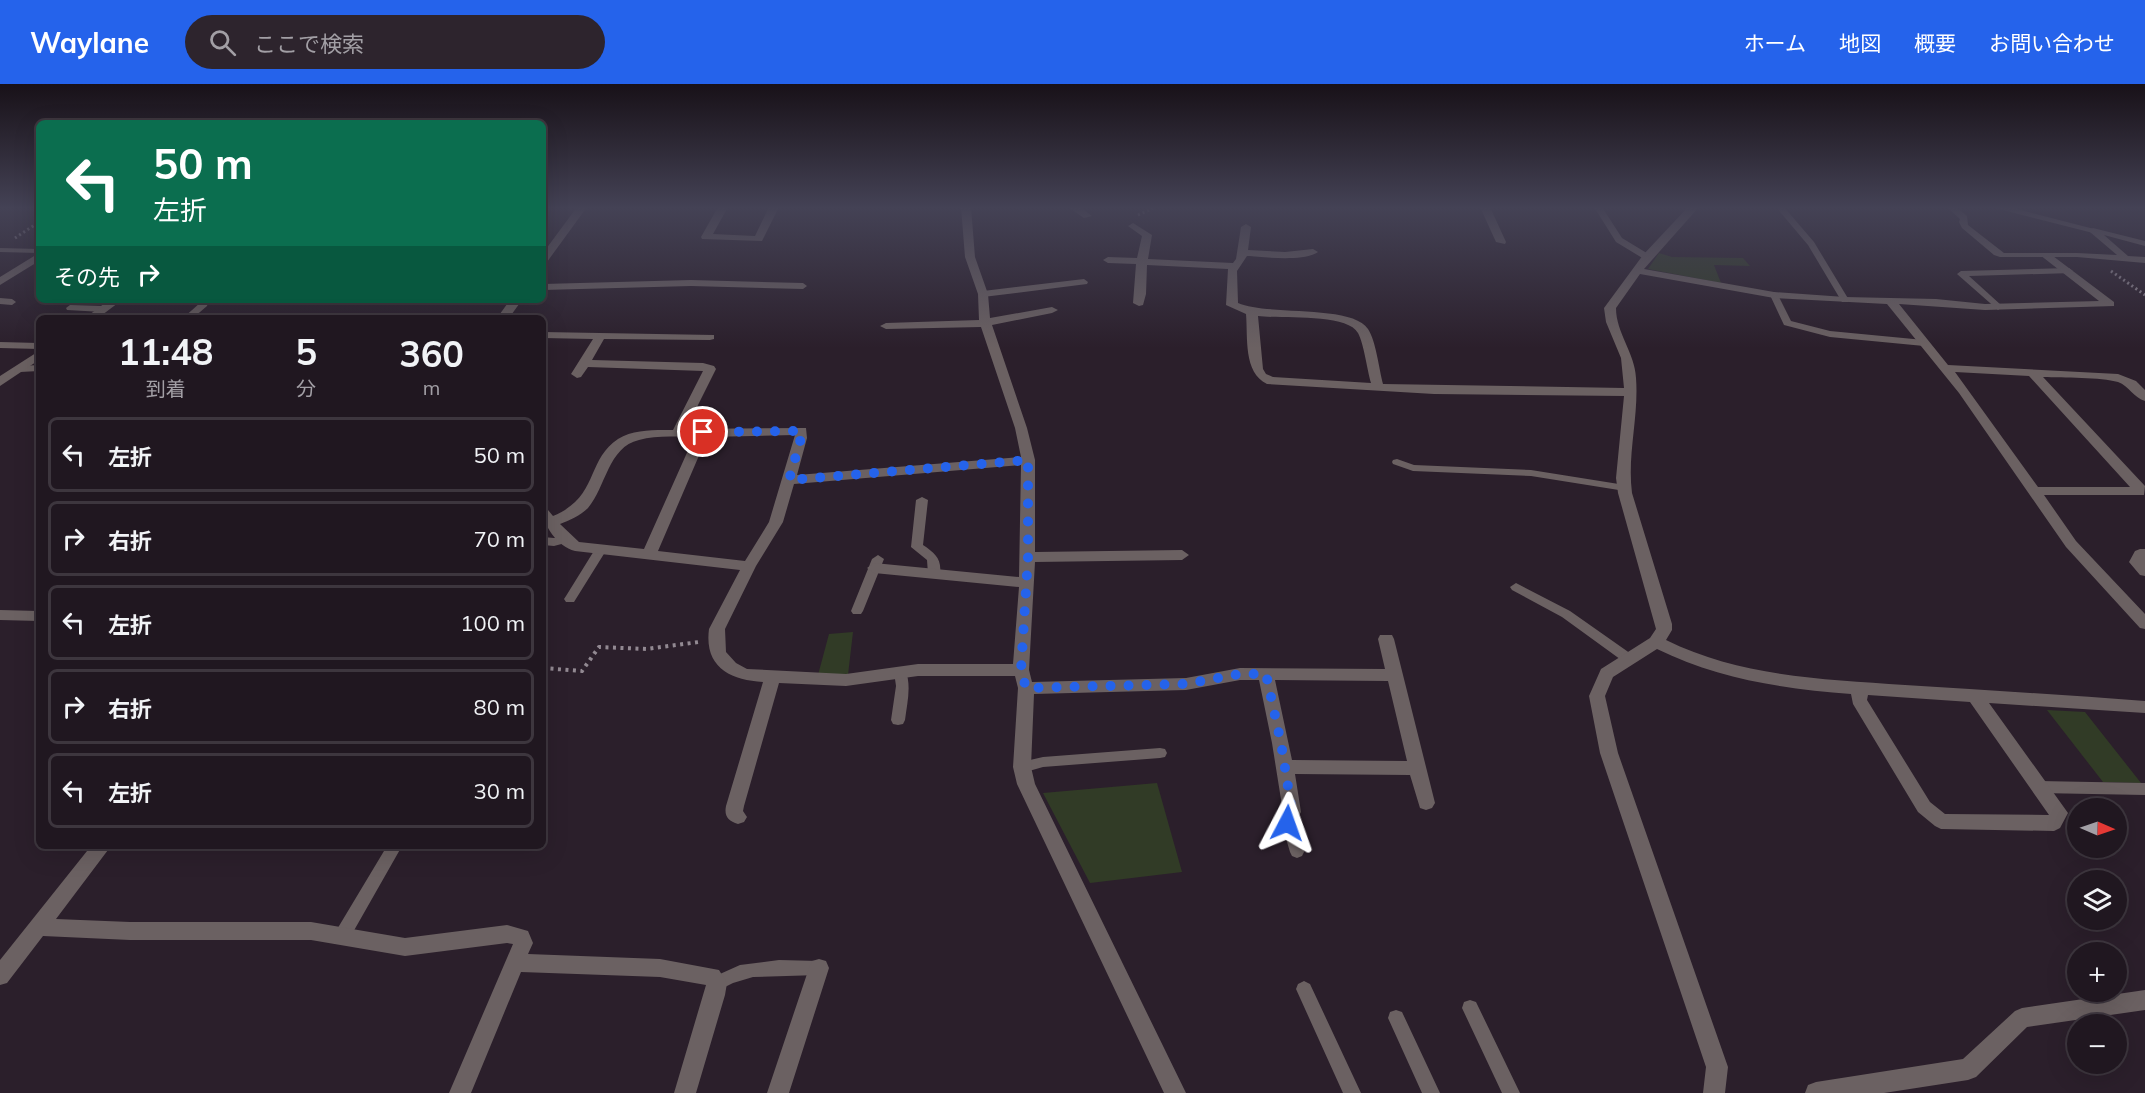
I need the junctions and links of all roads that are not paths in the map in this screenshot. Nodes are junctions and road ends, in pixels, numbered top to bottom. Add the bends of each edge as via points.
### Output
1 (970, 254) edge
2 (1145, 254) edge
3 (1242, 254) edge
4 (1276, 254) edge
5 (1298, 254) edge
6 (1633, 254) edge
7 (1652, 254) edge
8 (1817, 254) edge
9 (2023, 254) edge
10 (2121, 254) edge
11 (2045, 255) junction
12 (36, 258) edge
13 (2125, 258) junction
14 (1108, 260) dead end
15 (2145, 260) edge
16 (1144, 261) junction
17 (1643, 264) junction
18 (1235, 266) junction
19 (2069, 271) junction
20 (0, 282) edge
21 (1084, 282) dead end
22 (803, 286) dead end
23 (546, 287) edge
24 (982, 294) junction
25 (1774, 295) junction
26 (1845, 300) junction
27 (1890, 301) junction
28 (0, 302) edge
29 (12, 302) dead end
30 (112, 303) edge
31 (204, 303) edge
32 (1139, 303) dead end
33 (1998, 307) junction
34 (70, 308) dead end
35 (103, 309) junction
36 (1052, 310) dead end
37 (1252, 313) junction
38 (95, 315) edge
39 (191, 315) edge
40 (986, 322) junction
41 (886, 326) dead end
42 (546, 335) edge
43 (600, 337) junction
44 (710, 337) dead end
45 (1924, 343) junction
46 (0, 345) edge
47 (36, 346) edge
48 (36, 358) edge
49 (36, 368) edge
50 (1946, 368) junction
51 (20, 369) junction
52 (2032, 373) junction
53 (0, 382) edge
54 (1378, 387) junction
55 (2140, 388) edge
56 (1630, 392) junction
57 (2145, 397) edge
58 (703, 432) junction
59 (678, 433) junction
60 (1028, 460) junction
61 (1397, 462) dead end
62 (789, 480) junction
63 (1625, 488) junction
64 (2143, 490) edge
65 (2033, 491) junction
66 (922, 500) dead end
67 (547, 517) edge
68 (565, 539) junction
69 (546, 541) edge
70 (601, 549) junction
71 (2145, 554) edge
72 (648, 555) junction
73 (1182, 555) dead end
74 (1028, 557) junction
75 (876, 563) joint
76 (749, 566) junction
77 (2145, 571) edge
78 (934, 574) junction
79 (1025, 583) junction
80 (1516, 587) dead end
81 (570, 599) dead end
82 (857, 611) dead end
83 (0, 615) edge
84 (36, 616) edge
85 (2145, 624) edge
86 (1386, 639) dead end
87 (1656, 642) junction
88 (1629, 659) junction
89 (1021, 670) junction
90 (900, 672) junction
91 (1266, 674) junction
92 (1395, 675) junction
93 (772, 677) junction
94 (1026, 688) junction
95 (1860, 688) junction
96 (1975, 696) junction
97 (2144, 707) edge
98 (898, 720) dead end
99 (1160, 753) dead end
100 (1022, 767) junction
101 (1284, 767) junction
102 (1418, 768) junction
103 (2039, 787) junction
104 (2145, 789) edge
105 (1426, 803) dead end
106 (1292, 812) joint
107 (738, 817) dead end
108 (100, 849) edge
109 (393, 849) edge
110 (1297, 852) dead end
111 (38, 927) junction
112 (342, 936) junction
113 (515, 963) junction
114 (819, 968) joint
115 (0, 976) edge
116 (717, 983) junction
117 (1304, 989) dead end
118 (2145, 1000) edge
119 (1470, 1008) dead end
120 (1396, 1018) dead end
121 (460, 1093) edge
122 (685, 1093) edge
123 (778, 1093) edge
124 (1175, 1093) edge
125 (1352, 1093) edge
126 (1431, 1093) edge
127 (1512, 1093) edge
128 (1714, 1093) edge
129 (1816, 1093) edge

1 - 24 street
2 - 16 street
3 - 18 street
4 - 5 street
6 - 17 lane
7 - 17 street
8 - 26 lane
9 - 11 lane
10 - 13 lane
11 - 13 lane
11 - 19 street
12 - 20 street
13 - 15 lane
14 - 16 street
16 - 18 street
16 - 32 street
17 - 25 street
17 - 56 street via 1612,303 1610,313 1627,355
18 - 37 street via 1231,303
19 - 33 lane via 1961,274
19 - 33 street via 2110,304
21 - 24 lane
22 - 23 lane via 691,283
24 - 40 street
25 - 26 street
25 - 45 lane via 1787,323 1830,334
26 - 27 street
27 - 33 street
27 - 45 street
28 - 29 lane
30 - 35 street
31 - 39 lane
34 - 35 lane
35 - 38 street
36 - 40 street
37 - 54 street via 1320,316 1358,324
37 - 54 street via 1256,364 1265,380
40 - 41 street
40 - 60 street
42 - 43 street
43 - 44 street
43 - 59 street via 580,369 710,369
45 - 50 street
46 - 47 street
48 - 51 street
49 - 51 lane
50 - 52 street
50 - 65 street
51 - 53 street
52 - 55 street via 2118,378
52 - 64 street
54 - 56 street
55 - 57 street
56 - 63 street
58 - 59 street
58 - 62 street via 801,431
58 - 72 street
59 - 67 street via 642,434 618,443 582,505
60 - 62 street
60 - 74 street
61 - 63 lane via 1413,468 1531,473
62 - 76 street via 773,528
63 - 87 street via 1664,624
64 - 65 street
65 - 85 street via 2082,558
66 - 78 lane via 917,547 933,558
67 - 68 street
68 - 69 lane
68 - 70 street via 575,546
70 - 72 street
70 - 81 lane
71 - 77 street via 2140,554 2136,562
72 - 76 street
73 - 74 street
74 - 79 street
75 - 78 street
75 - 82 lane
76 - 93 street via 715,640 718,653 731,669 745,675
78 - 79 street
79 - 89 street
80 - 88 lane via 1566,614
83 - 84 street
86 - 92 street
87 - 88 street
87 - 95 street via 1696,662 1737,675
88 - 128 street via 1607,673 1597,696 1609,753 1717,1067
89 - 90 street
89 - 94 street
90 - 93 street via 846,680
90 - 98 lane via 903,686
91 - 92 street
91 - 94 street via 1240,674 1186,684
91 - 101 street
92 - 102 street
93 - 107 street via 735,806
94 - 100 street
95 - 96 street
95 - 103 street via 1859,700 1924,807 1941,821 2054,823 2059,813
96 - 97 street
96 - 103 street
99 - 100 lane
100 - 124 street via 1026,784
101 - 102 street
101 - 106 street
102 - 105 street
103 - 104 lane
106 - 110 lane via 1287,823
108 - 111 street
109 - 112 lane
111 - 112 street via 311,932
111 - 115 street
112 - 113 street via 405,947 516,935 523,943
113 - 116 street via 660,968 712,977
113 - 121 street
114 - 116 lane via 745,970
114 - 123 street
116 - 122 street
117 - 125 lane
118 - 129 street via 2022,1018 1968,1069
119 - 127 lane
120 - 126 lane

